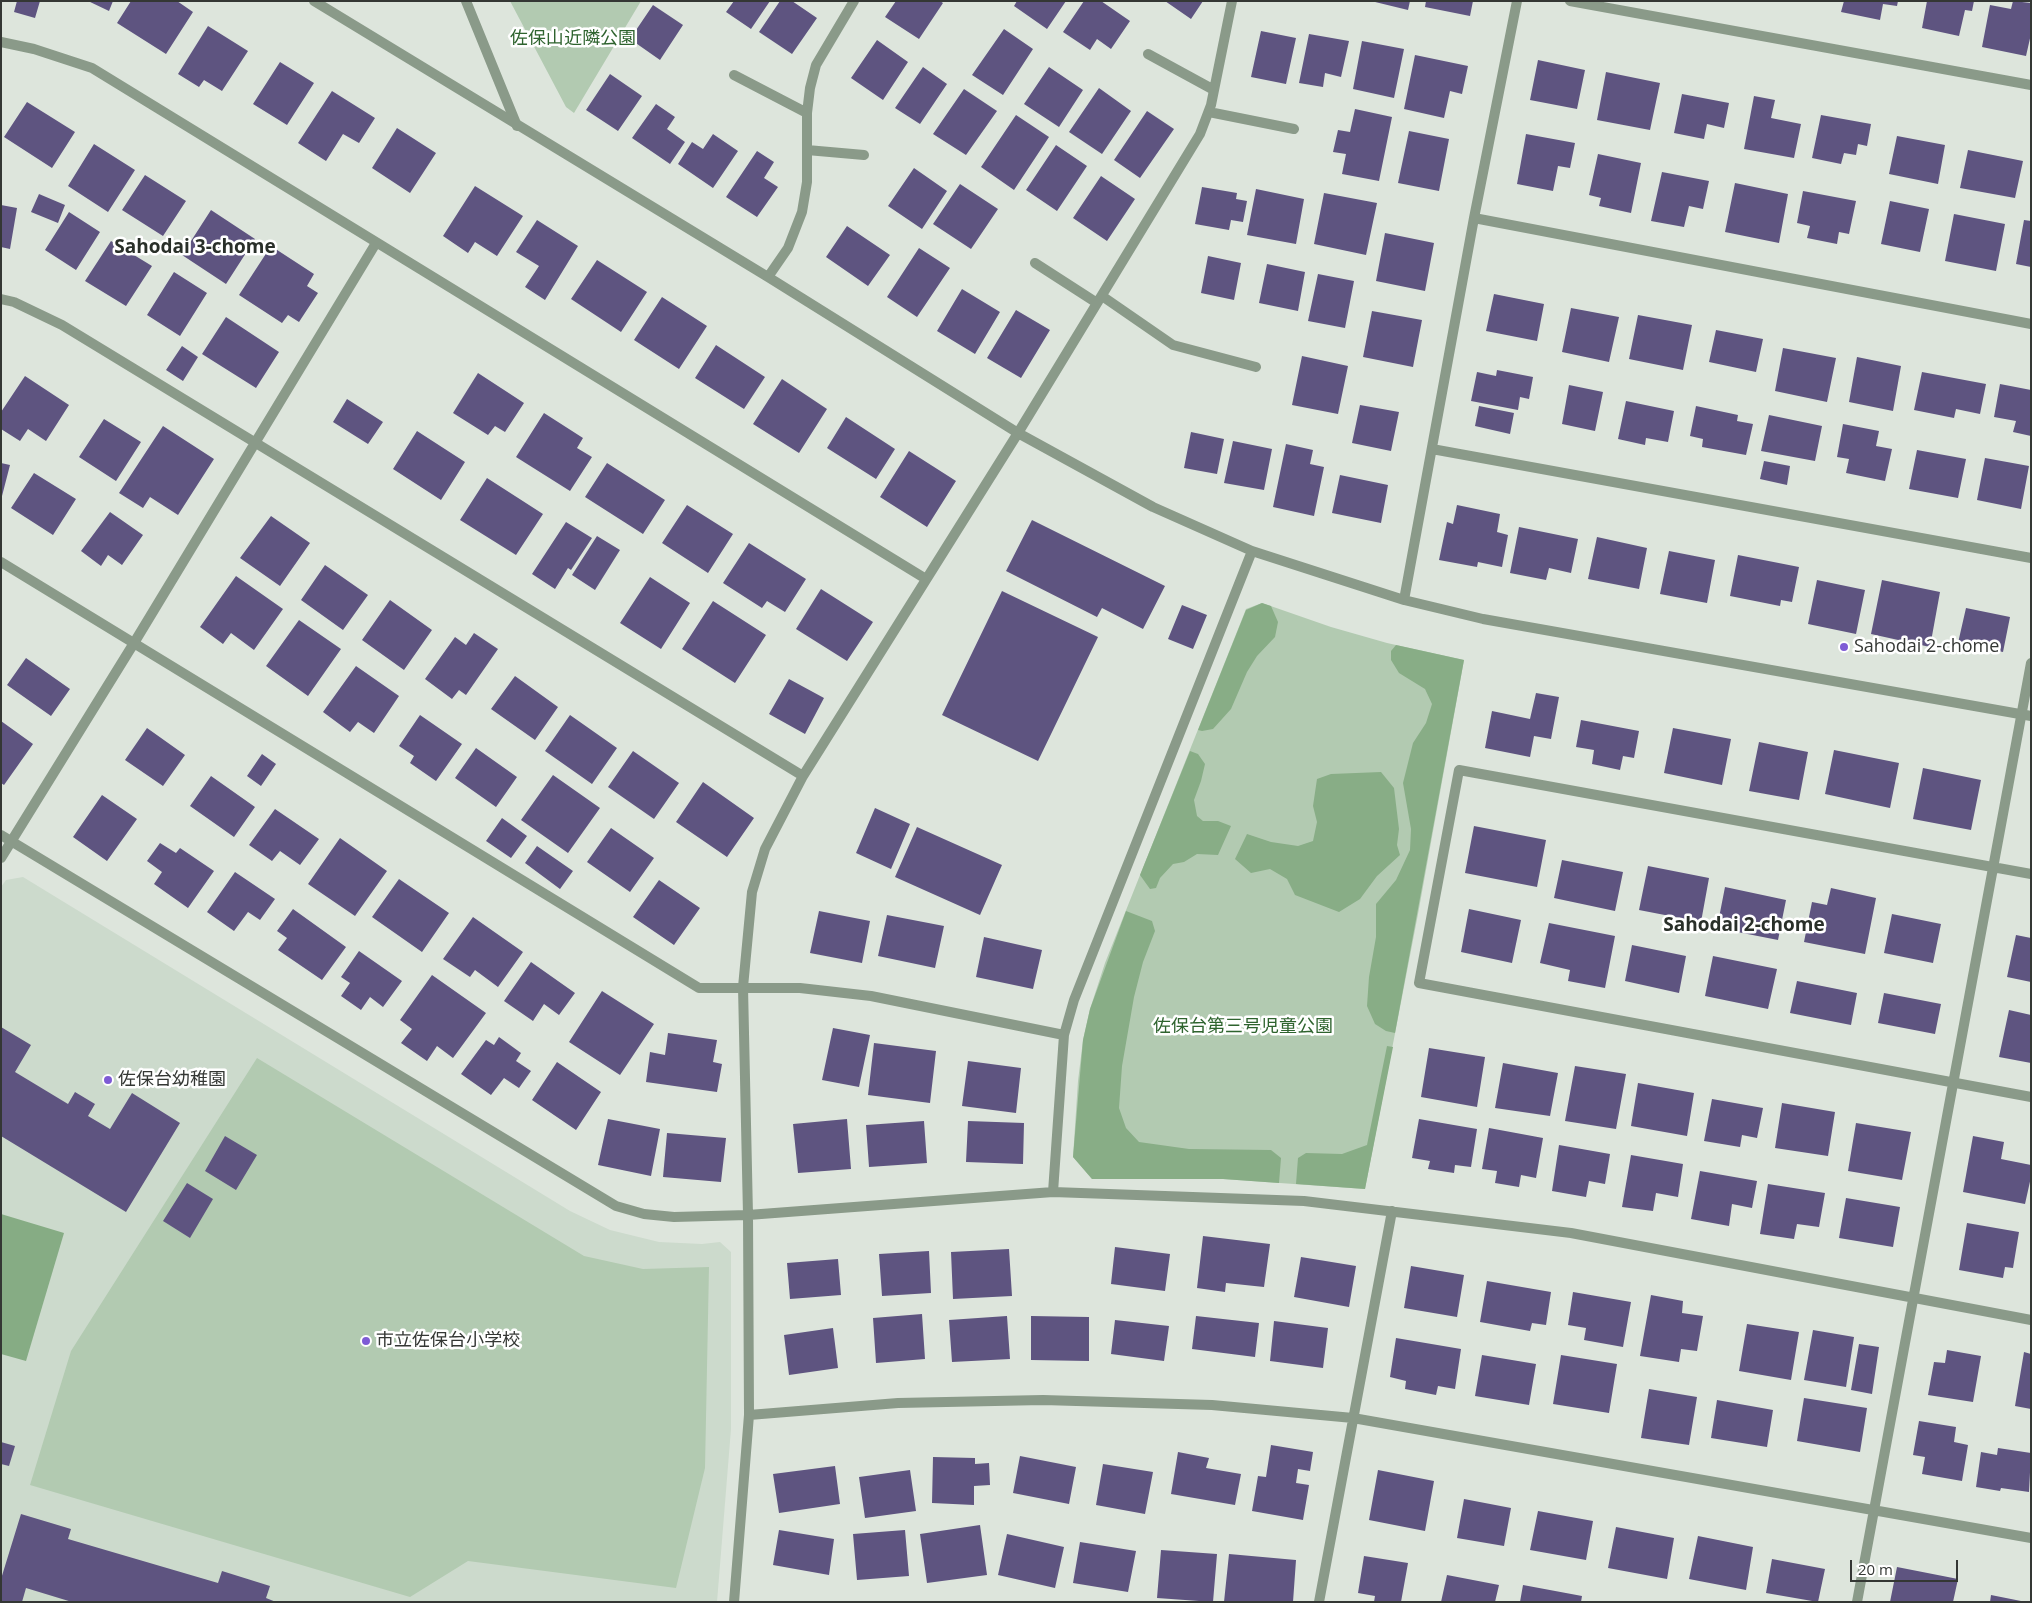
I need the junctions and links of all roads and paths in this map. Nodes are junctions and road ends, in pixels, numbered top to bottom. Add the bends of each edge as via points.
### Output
1 (314, 1) edge
2 (466, 1) edge
3 (854, 1) edge
4 (1232, 1) edge
5 (1517, 1) edge
6 (1570, 1) edge
7 (1, 42) edge
8 (1148, 54) dead end
9 (734, 76) dead end
10 (2031, 85) edge
11 (1214, 90) junction
12 (1209, 112) junction
13 (807, 113) junction
14 (517, 126) junction
15 (1294, 129) dead end
16 (807, 150) junction
17 (864, 154) dead end
18 (1474, 218) junction
19 (376, 243) junction
20 (1035, 263) dead end
21 (768, 277) junction
22 (1, 299) edge
23 (1100, 299) junction
24 (2031, 324) edge
25 (1256, 367) dead end
26 (1018, 433) junction
27 (255, 442) junction
28 (1432, 449) junction
29 (1252, 551) junction
30 (2031, 558) edge
31 (1, 562) edge
32 (926, 579) junction
33 (1404, 600) junction
34 (134, 644) junction
35 (2031, 663) edge
36 (2026, 715) edge
37 (803, 776) junction
38 (1, 835) edge
39 (11, 841) junction
40 (1, 858) edge
41 (1993, 867) junction
42 (2031, 874) edge
43 (743, 987) junction
44 (1064, 1035) junction
45 (1953, 1082) junction
46 (2031, 1097) edge
47 (1054, 1192) junction
48 (1392, 1211) junction
49 (748, 1215) junction
50 (1913, 1298) junction
51 (2031, 1320) edge
52 (749, 1414) junction
53 (1353, 1418) junction
54 (1874, 1510) junction
55 (2031, 1538) edge
56 (734, 1602) edge
57 (1320, 1602) edge
58 (1857, 1602) edge

1 - 14 street
2 - 14 street
3 - 13 street via 816,65
4 - 11 street
5 - 18 street
6 - 10 street
7 - 19 street via 92,68
8 - 11 street
9 - 13 street
11 - 12 street
12 - 15 street
12 - 23 street via 1200,134
13 - 16 street
14 - 21 street
16 - 17 street
16 - 21 street via 807,182 802,212 788,248
18 - 24 street
18 - 28 street
19 - 27 street
19 - 32 street
20 - 23 street
21 - 26 street
22 - 27 street via 62,325
23 - 25 street via 1174,344
23 - 26 street
26 - 29 street via 1153,507
26 - 32 street
27 - 34 street
27 - 37 street
28 - 30 street
28 - 33 street
29 - 33 street
29 - 44 street via 1074,1000
31 - 34 street
32 - 37 street
33 - 36 street via 1483,619
34 - 39 street
34 - 43 street via 699,988
35 - 36 street
36 - 41 street
37 - 43 street via 765,849 752,892
38 - 39 street
39 - 40 street
39 - 49 street via 616,1206 644,1214 674,1217
41 - 42 street
41 - 45 street
41 - 45 street via 1459,770 1420,974 1419,983
43 - 44 street via 800,988 870,996
43 - 49 street
44 - 47 street
45 - 46 street
45 - 50 street
47 - 48 street via 1304,1201
47 - 49 street
48 - 50 street via 1570,1233
48 - 53 street
49 - 52 street
50 - 51 street
50 - 54 street
52 - 53 street via 898,1403 1043,1400 1212,1405
52 - 56 street
53 - 54 street
53 - 57 street
54 - 55 street
54 - 58 street

